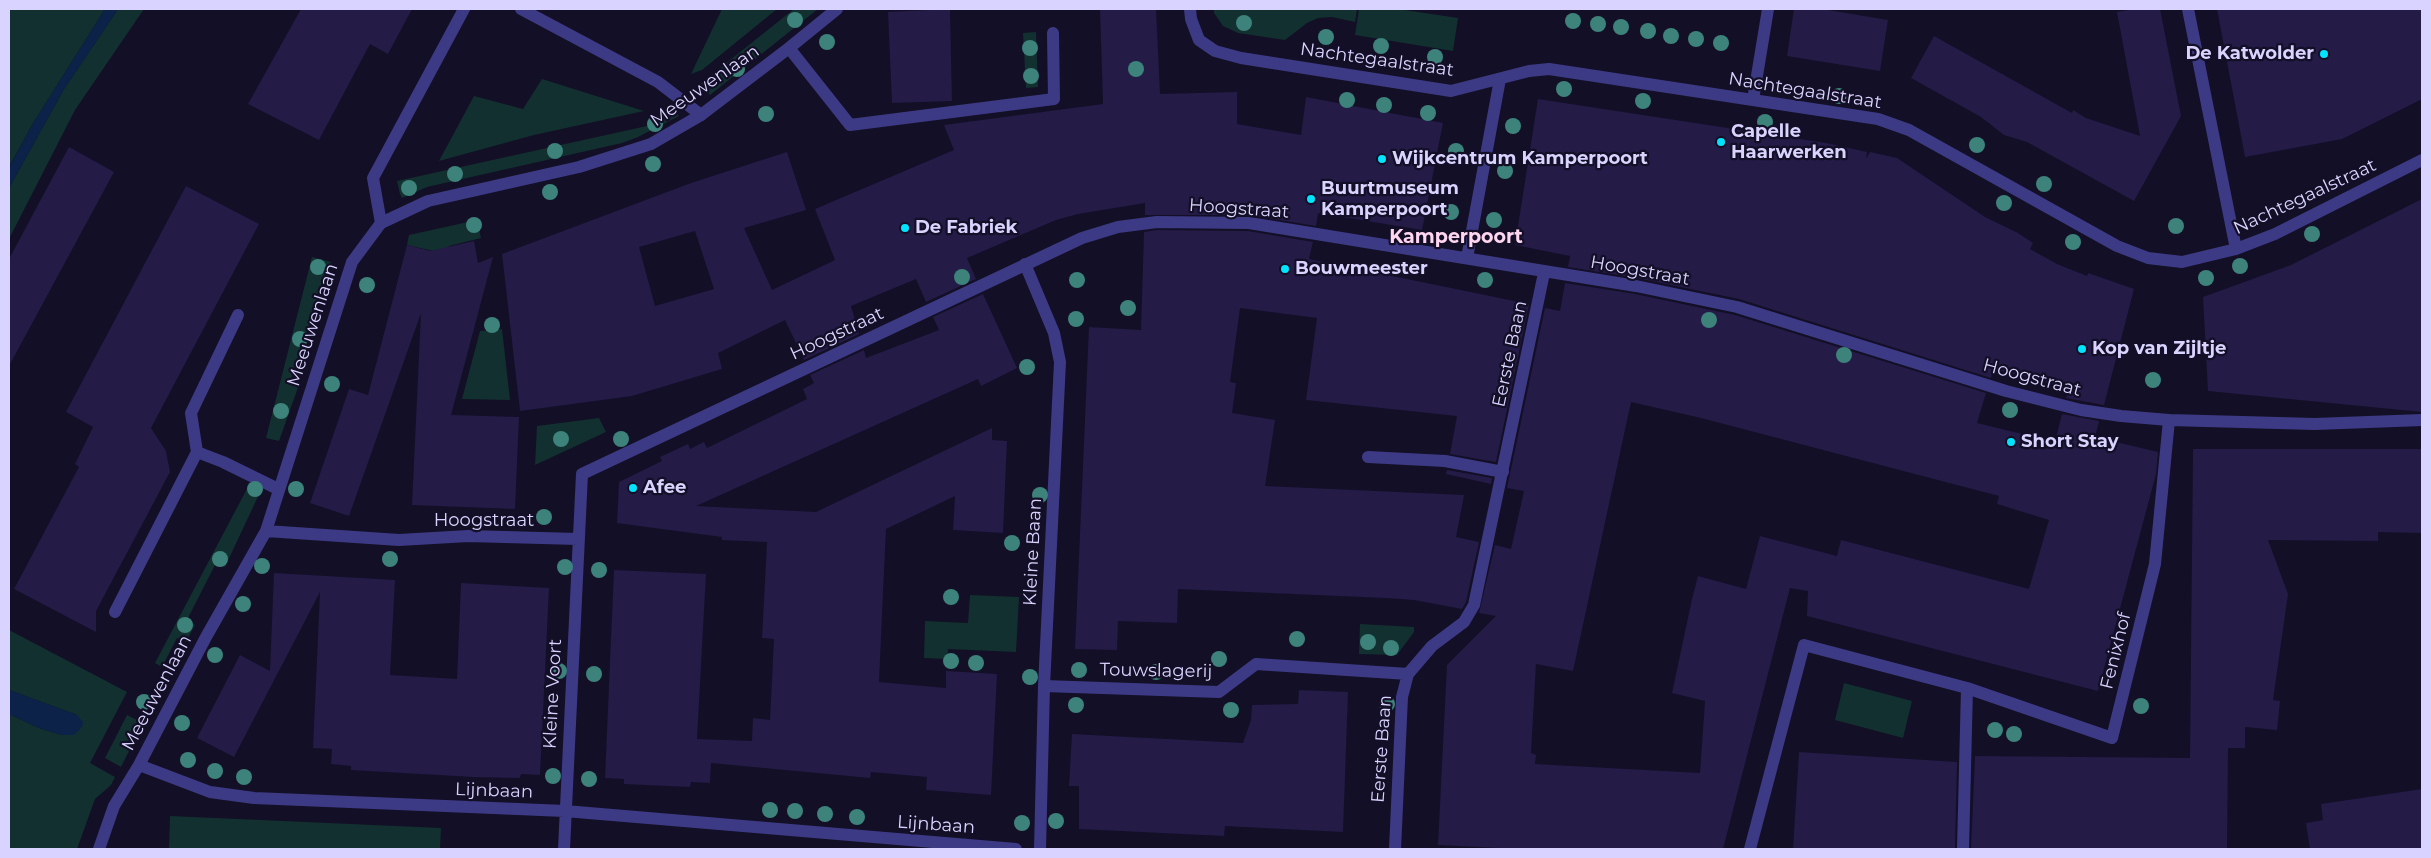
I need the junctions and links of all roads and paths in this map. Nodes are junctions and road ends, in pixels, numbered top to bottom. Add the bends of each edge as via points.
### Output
1 (464, 9) edge
2 (521, 9) edge
3 (837, 9) edge
4 (1190, 9) edge
5 (1768, 9) edge
6 (2188, 9) edge
7 (1052, 33) dead end
8 (789, 48) junction
9 (1500, 79) junction
10 (1753, 100) junction
11 (701, 115) junction
12 (2422, 160) edge
13 (381, 223) junction
14 (2236, 250) junction
15 (1467, 258) junction
16 (1025, 264) junction
17 (1544, 273) junction
18 (238, 315) dead end
19 (2169, 420) junction
20 (2422, 420) edge
21 (197, 452) junction
22 (1368, 458) dead end
23 (1503, 472) junction
24 (278, 490) junction
25 (266, 531) junction
26 (578, 540) junction
27 (115, 612) dead end
28 (1408, 674) junction
29 (1044, 686) junction
30 (1967, 688) junction
31 (139, 765) junction
32 (565, 812) junction
33 (853, 843) edge
34 (99, 849) edge
35 (564, 849) edge
36 (1016, 849) edge
37 (1040, 849) edge
38 (1395, 849) edge
39 (1750, 849) edge
40 (1964, 849) edge

1 - 13 street via 373,178
2 - 11 street via 658,82
3 - 8 street, Meeuwenlaan
4 - 9 street, Nachtegaalstraat via 1199,40 1215,52 1451,91
5 - 10 street
6 - 14 street
7 - 8 street via 1054,100 850,125
8 - 11 street, Meeuwenlaan
9 - 10 street, Nachtegaalstraat via 1549,69
9 - 15 street
10 - 14 street, Nachtegaalstraat via 1878,119 1909,130 2117,246 2148,258 2182,262
11 - 13 street, Meeuwenlaan via 651,144 579,167 428,202
12 - 14 street, Nachtegaalstraat via 2276,234
13 - 24 street, Meeuwenlaan via 352,262
15 - 16 street, Hoogstraat via 1249,223 1167,222 1118,227 1091,235
15 - 17 street, Hoogstraat
16 - 26 street, Hoogstraat via 582,474
16 - 29 street, Kleine Baan via 1054,333 1060,362
17 - 19 street, Hoogstraat via 1636,286 1737,307 2015,393 2081,410
17 - 23 street, Eerste Baan
18 - 21 street via 191,412
19 - 20 street, Hoogstraat via 2314,424
19 - 30 street, Fenixhof via 2155,564 2112,738
21 - 24 street
21 - 27 street
22 - 23 street via 1445,461
23 - 28 street, Eerste Baan via 1474,606 1464,622 1432,646
24 - 25 street, Meeuwenlaan
25 - 26 street, Hoogstraat via 399,540 468,536
25 - 31 street, Meeuwenlaan
26 - 32 street, Kleine Voort
28 - 29 street, Touwslagerij via 1256,664 1219,692
28 - 38 street, Eerste Baan via 1402,696
29 - 37 street, Kleine Baan
30 - 39 street, Fenixhof via 1804,645
30 - 40 street
31 - 32 street, Lijnbaan via 210,792 254,798
31 - 34 street, Meeuwenlaan via 114,806
32 - 33 street, Lijnbaan
32 - 35 street, Kleine Voort
33 - 36 street, Lijnbaan

